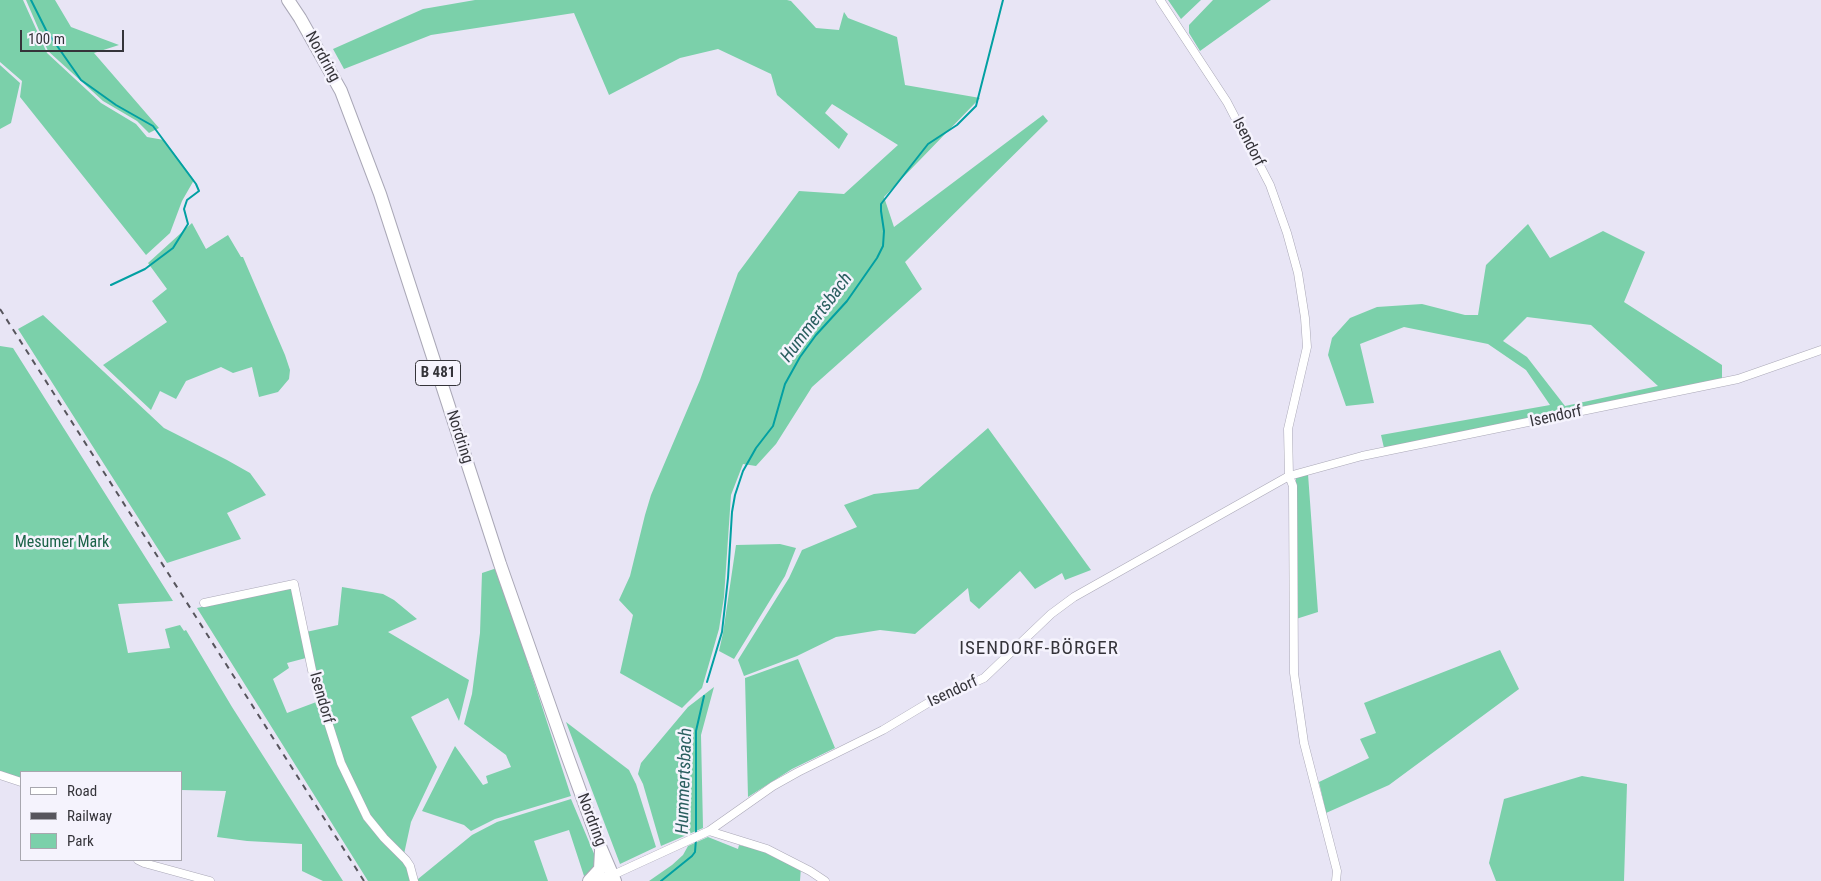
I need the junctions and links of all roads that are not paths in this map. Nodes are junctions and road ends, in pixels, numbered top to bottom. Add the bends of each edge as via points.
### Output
1 (288, 0) edge
2 (1160, 0) edge
3 (1821, 350) edge
4 (1289, 476) junction
5 (204, 603) dead end
6 (0, 775) edge
7 (20, 782) edge
8 (705, 833) junction
9 (600, 846) junction
10 (140, 861) edge
11 (614, 878) edge
12 (210, 881) edge
13 (414, 881) edge
14 (589, 881) edge
15 (595, 881) edge
16 (826, 881) edge
17 (1336, 881) edge

1 - 9 main road, Nordring / B 481 via 341,91 380,194 500,564
2 - 4 street, Isendorf via 1227,102 1270,186 1298,273 1306,318 1307,347 1288,429
3 - 4 street, Isendorf via 1738,379 1362,456
4 - 8 street, Isendorf via 1074,597 1051,614 984,678 928,702 883,730 798,772
4 - 17 street, Isendorf via 1293,486 1294,674 1304,743 1337,871
5 - 13 street, Isendorf via 294,584 314,675 341,764 367,817 406,860
6 - 7 street
8 - 11 street, Isendorf
8 - 16 street via 767,849
9 - 11 main road, Nordring / B 481
9 - 14 main road via 600,869
10 - 12 street
11 - 15 street, Isendorf

